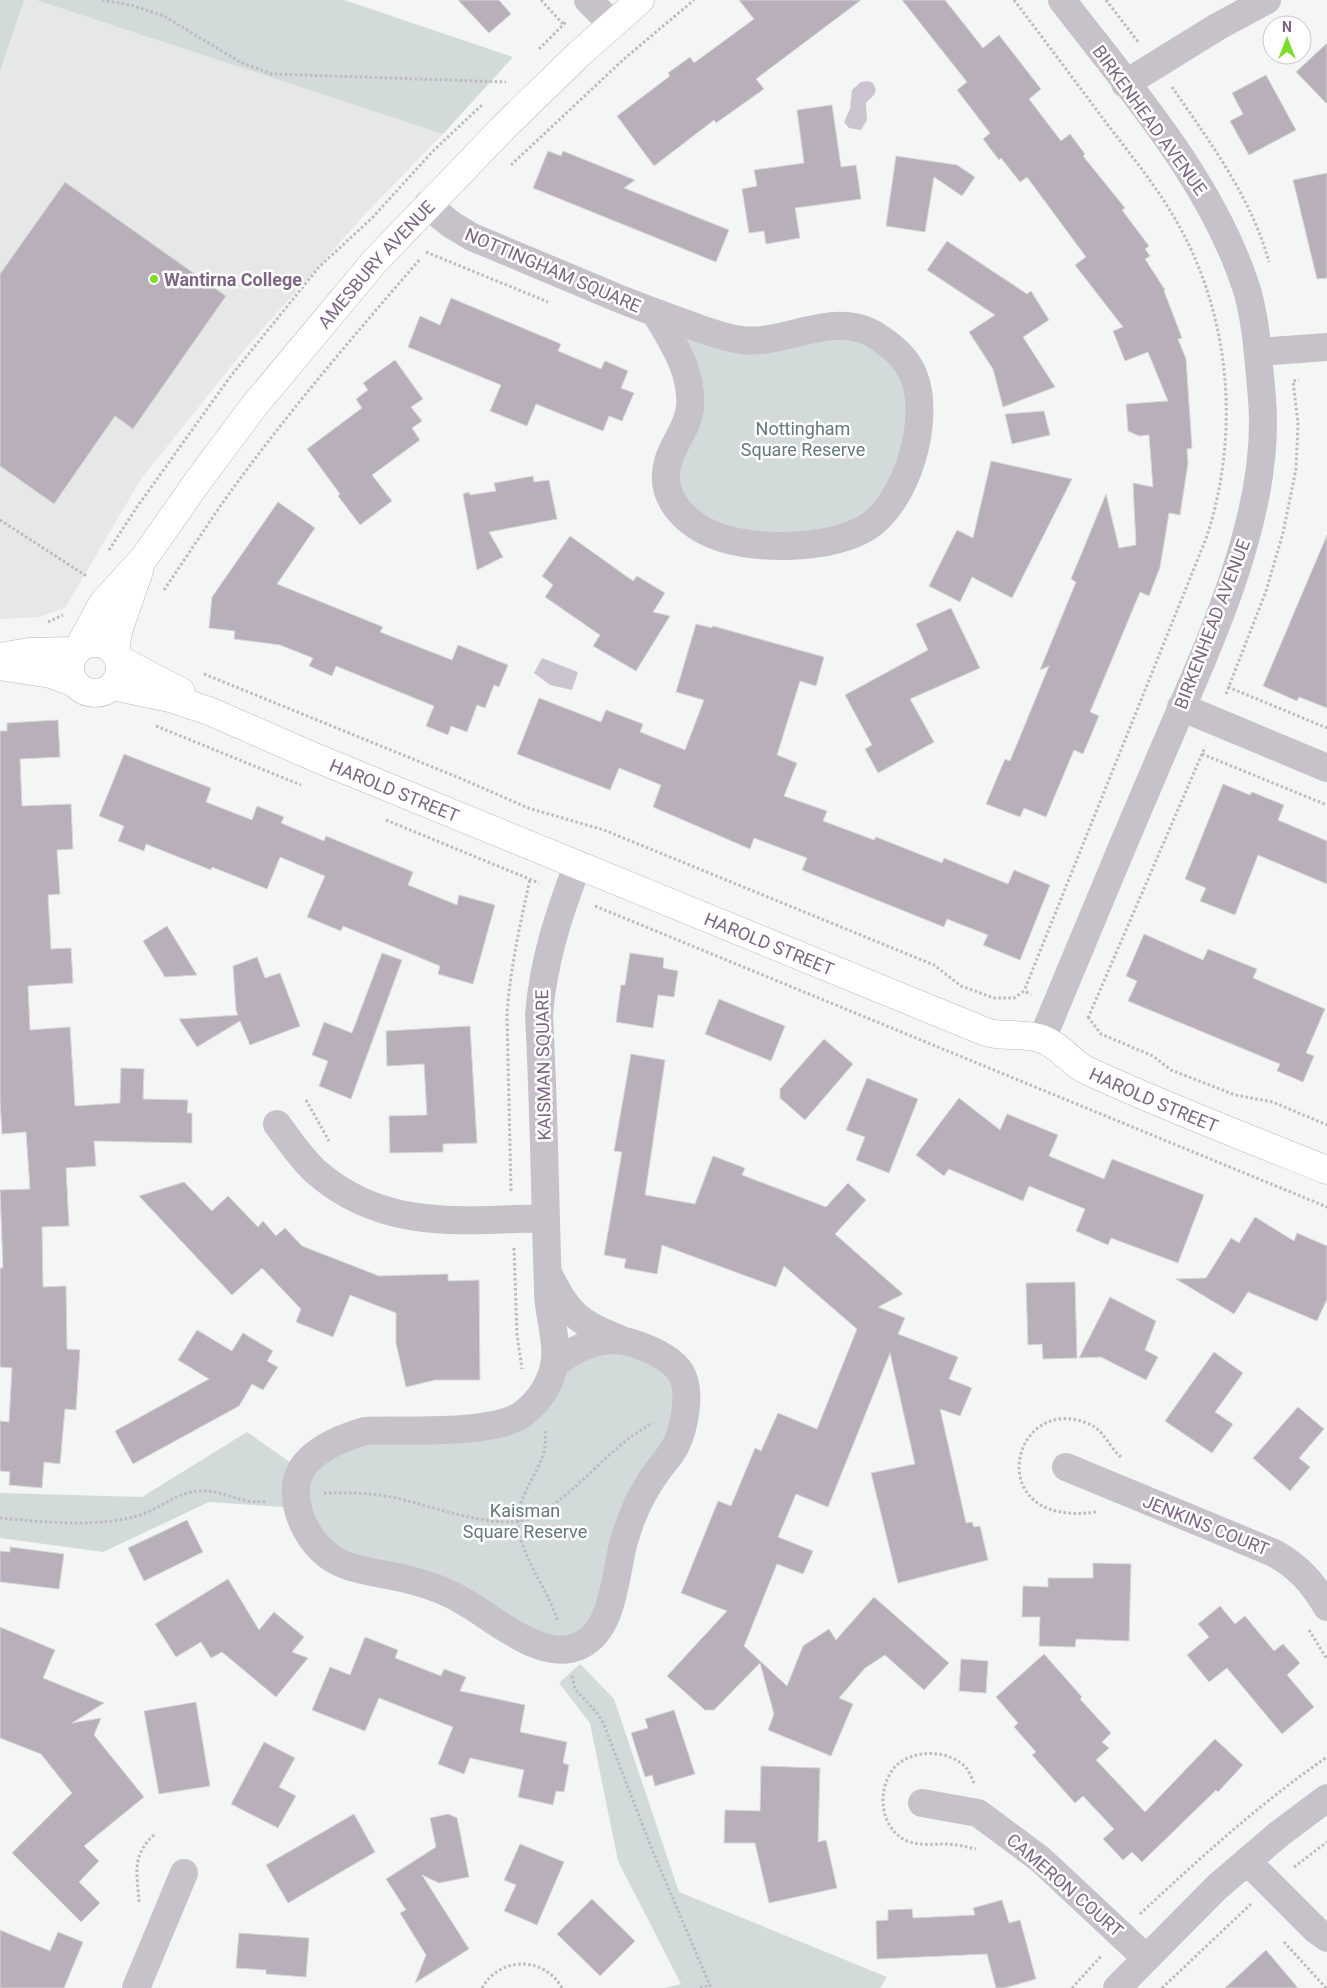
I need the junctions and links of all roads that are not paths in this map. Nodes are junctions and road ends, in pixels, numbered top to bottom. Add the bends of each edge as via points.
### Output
1 (588, 0) edge
2 (640, 0) edge
3 (1062, 0) edge
4 (1267, 0) edge
5 (612, 24) junction
6 (1125, 84) junction
7 (427, 205) junction
8 (656, 314) junction
9 (1327, 347) edge
10 (1258, 352) junction
11 (144, 558) junction
12 (77, 650) junction
13 (116, 655) junction
14 (0, 657) edge
15 (0, 666) edge
16 (73, 682) junction
17 (113, 686) junction
18 (1181, 707) junction
19 (209, 711) junction
20 (1327, 768) edge
21 (578, 864) junction
22 (1042, 1039) junction
23 (277, 1124) dead end
24 (1327, 1170) edge
25 (546, 1218) junction
26 (547, 1271) junction
27 (621, 1340) junction
28 (554, 1365) junction
29 (1066, 1467) dead end
30 (1327, 1607) edge
31 (1327, 1798) edge
32 (922, 1803) dead end
33 (1247, 1861) junction
34 (184, 1873) dead end
35 (1327, 1938) edge
36 (1146, 1958) junction
37 (136, 1988) edge
38 (1117, 1988) edge

1 - 5 street
2 - 5 street, AMESBURY AVENUE
3 - 6 street, BIRKENHEAD AVENUE
4 - 6 street
5 - 7 street, AMESBURY AVENUE
6 - 10 street, BIRKENHEAD AVENUE via 1177,152 1214,212 1246,288
7 - 8 street, NOTTINGHAM SQUARE via 472,237
7 - 11 street, AMESBURY AVENUE via 375,261 254,406
8 - 8 street, NOTTINGHAM SQUARE via 725,337 744,340 763,340 816,328 844,326 880,337 914,375 919,413 909,468 892,503 865,528 829,541 807,544 742,543 695,526 671,500 667,484 668,463 690,408 681,357
9 - 10 street
10 - 18 street, BIRKENHEAD AVENUE via 1263,423 1250,518 1224,602
11 - 12 street, AMESBURY AVENUE via 103,603
11 - 13 street, AMESBURY AVENUE via 118,631
12 - 13 street via 101,643
12 - 14 street
12 - 16 street via 69,666
13 - 17 street via 120,670
13 - 19 street, HAROLD STREET via 176,688
15 - 16 street via 51,674
16 - 17 street via 92,694
17 - 19 street, HAROLD STREET via 162,696
18 - 20 street
18 - 22 street, BIRKENHEAD AVENUE
19 - 21 street, HAROLD STREET via 318,759
21 - 22 street, HAROLD STREET via 986,1032
21 - 25 street, KAISMAN SQUARE via 556,925 541,986 539,1015
22 - 24 street, HAROLD STREET via 1060,1048 1083,1069
23 - 25 street via 315,1171 357,1198 393,1213 457,1221
25 - 26 street, KAISMAN SQUARE
26 - 27 street, KAISMAN SQUARE via 565,1303 585,1324
26 - 28 street, KAISMAN SQUARE
27 - 28 street, KAISMAN SQUARE via 585,1346
27 - 28 street, KAISMAN SQUARE via 661,1356 681,1374 684,1425 674,1448 636,1506 623,1543 615,1589 605,1615 594,1634 579,1647 566,1649 536,1644 520,1638 467,1603 437,1589 343,1564 332,1558 308,1532 300,1518 296,1496 300,1469 307,1459 365,1431 471,1428 508,1422 536,1402
29 - 30 street, JENKINS COURT via 1274,1553 1290,1562 1314,1585
31 - 33 street
32 - 36 street, CAMERON COURT via 978,1813 1040,1859
33 - 35 street
33 - 36 street
34 - 37 street
36 - 38 street

